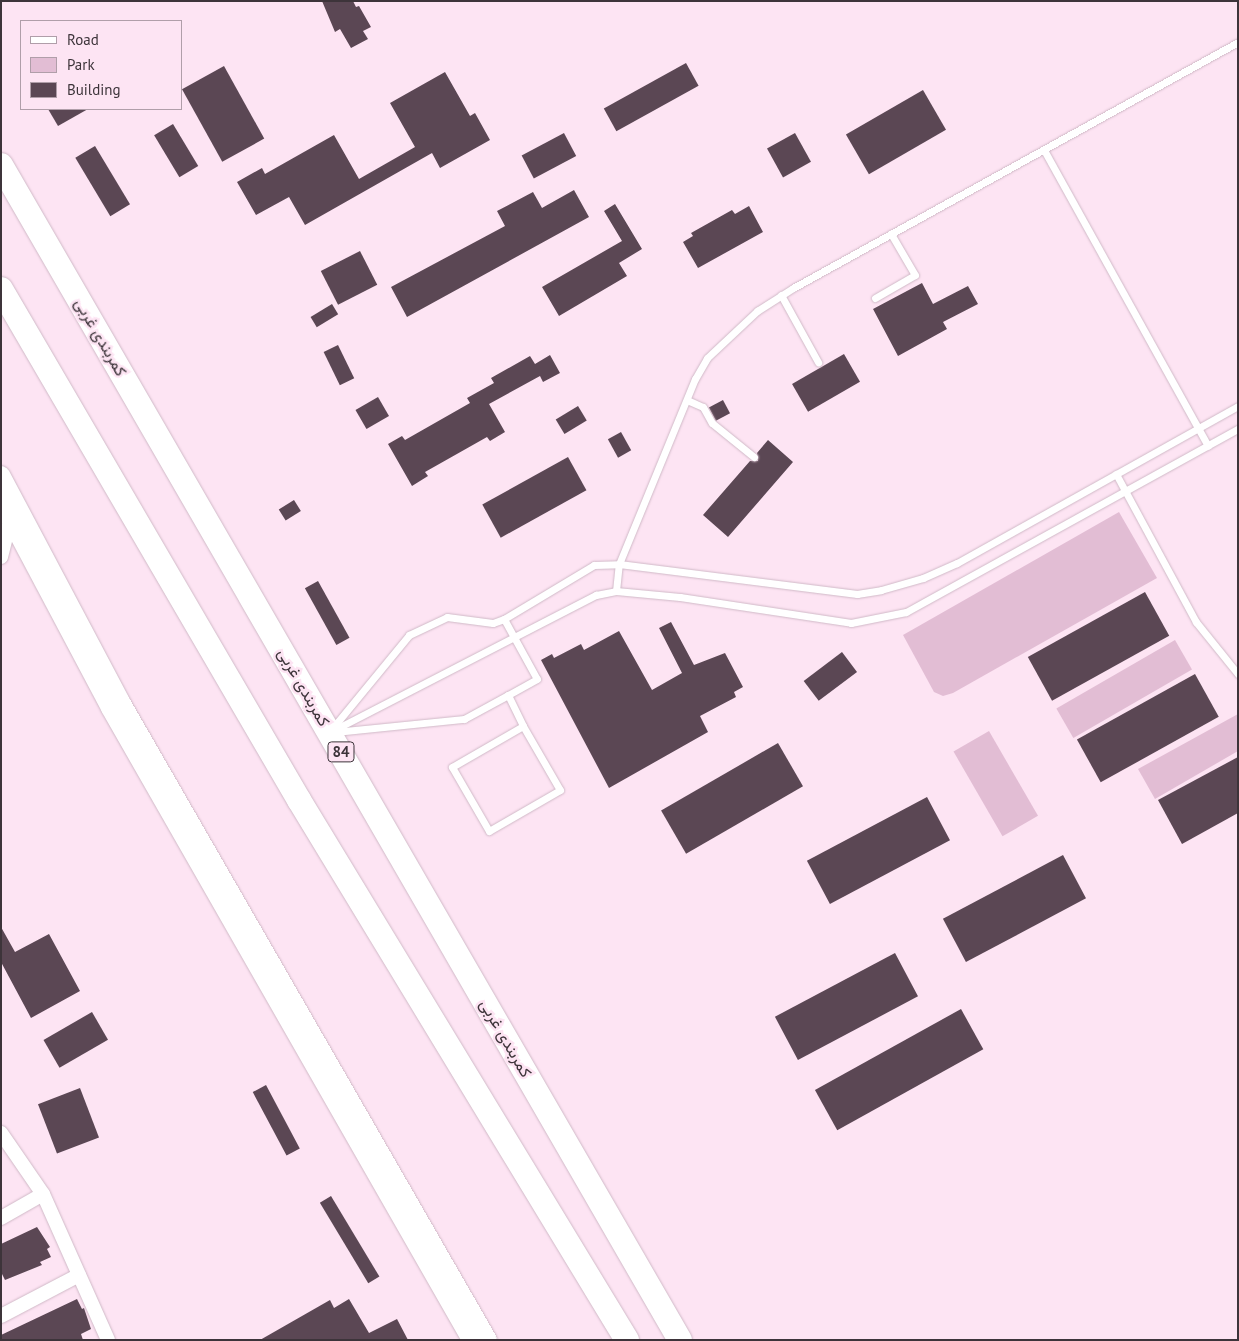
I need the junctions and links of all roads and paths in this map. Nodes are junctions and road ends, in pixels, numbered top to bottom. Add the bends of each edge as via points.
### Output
1 (1238, 42) edge
2 (1044, 150) junction
3 (1, 165) edge
4 (891, 234) junction
5 (1, 289) edge
6 (782, 295) junction
7 (875, 298) dead end
8 (818, 362) dead end
9 (687, 400) junction
10 (1238, 406) edge
11 (1198, 428) junction
12 (1238, 429) edge
13 (1208, 446) junction
14 (754, 457) dead end
15 (1116, 474) junction
16 (1, 475) edge
17 (1125, 491) junction
18 (1, 502) edge
19 (10, 520) junction
20 (1, 557) edge
21 (619, 564) junction
22 (616, 591) junction
23 (504, 619) junction
24 (514, 636) junction
25 (1238, 674) edge
26 (508, 695) junction
27 (523, 726) junction
28 (330, 732) junction
29 (1, 1133) edge
30 (43, 1194) junction
31 (1, 1218) edge
32 (79, 1275) junction
33 (1, 1316) edge
34 (108, 1340) edge
35 (471, 1340) edge
36 (488, 1340) edge
37 (627, 1340) edge
38 (680, 1340) edge

1 - 2 lane
2 - 4 lane
2 - 11 lane
3 - 28 highway, کمربندی غربی / 84
4 - 6 lane
4 - 7 lane via 914,275
5 - 37 highway via 299,800
6 - 8 lane
6 - 9 lane via 757,311 707,358
9 - 14 lane via 703,407 712,424
9 - 21 lane
10 - 11 lane
11 - 13 lane
11 - 15 lane
12 - 13 lane
13 - 17 lane
15 - 17 lane
15 - 21 lane via 956,563 922,578 858,594
16 - 36 street via 121,702
17 - 22 lane via 906,612 875,620 851,623 680,597
17 - 25 lane via 1196,622
18 - 19 street
19 - 20 street
19 - 35 street via 110,708
21 - 22 lane
21 - 23 lane via 594,564
22 - 24 lane via 596,595
23 - 24 lane
23 - 28 lane via 493,623 447,617 409,635
24 - 26 lane via 537,679
24 - 28 lane
26 - 27 lane
26 - 28 lane via 464,719
27 - 27 lane via 560,790 489,831 452,767
28 - 38 highway, کمربندی غربی / 84
29 - 30 street
30 - 31 street
30 - 32 street
32 - 33 street
32 - 34 street

